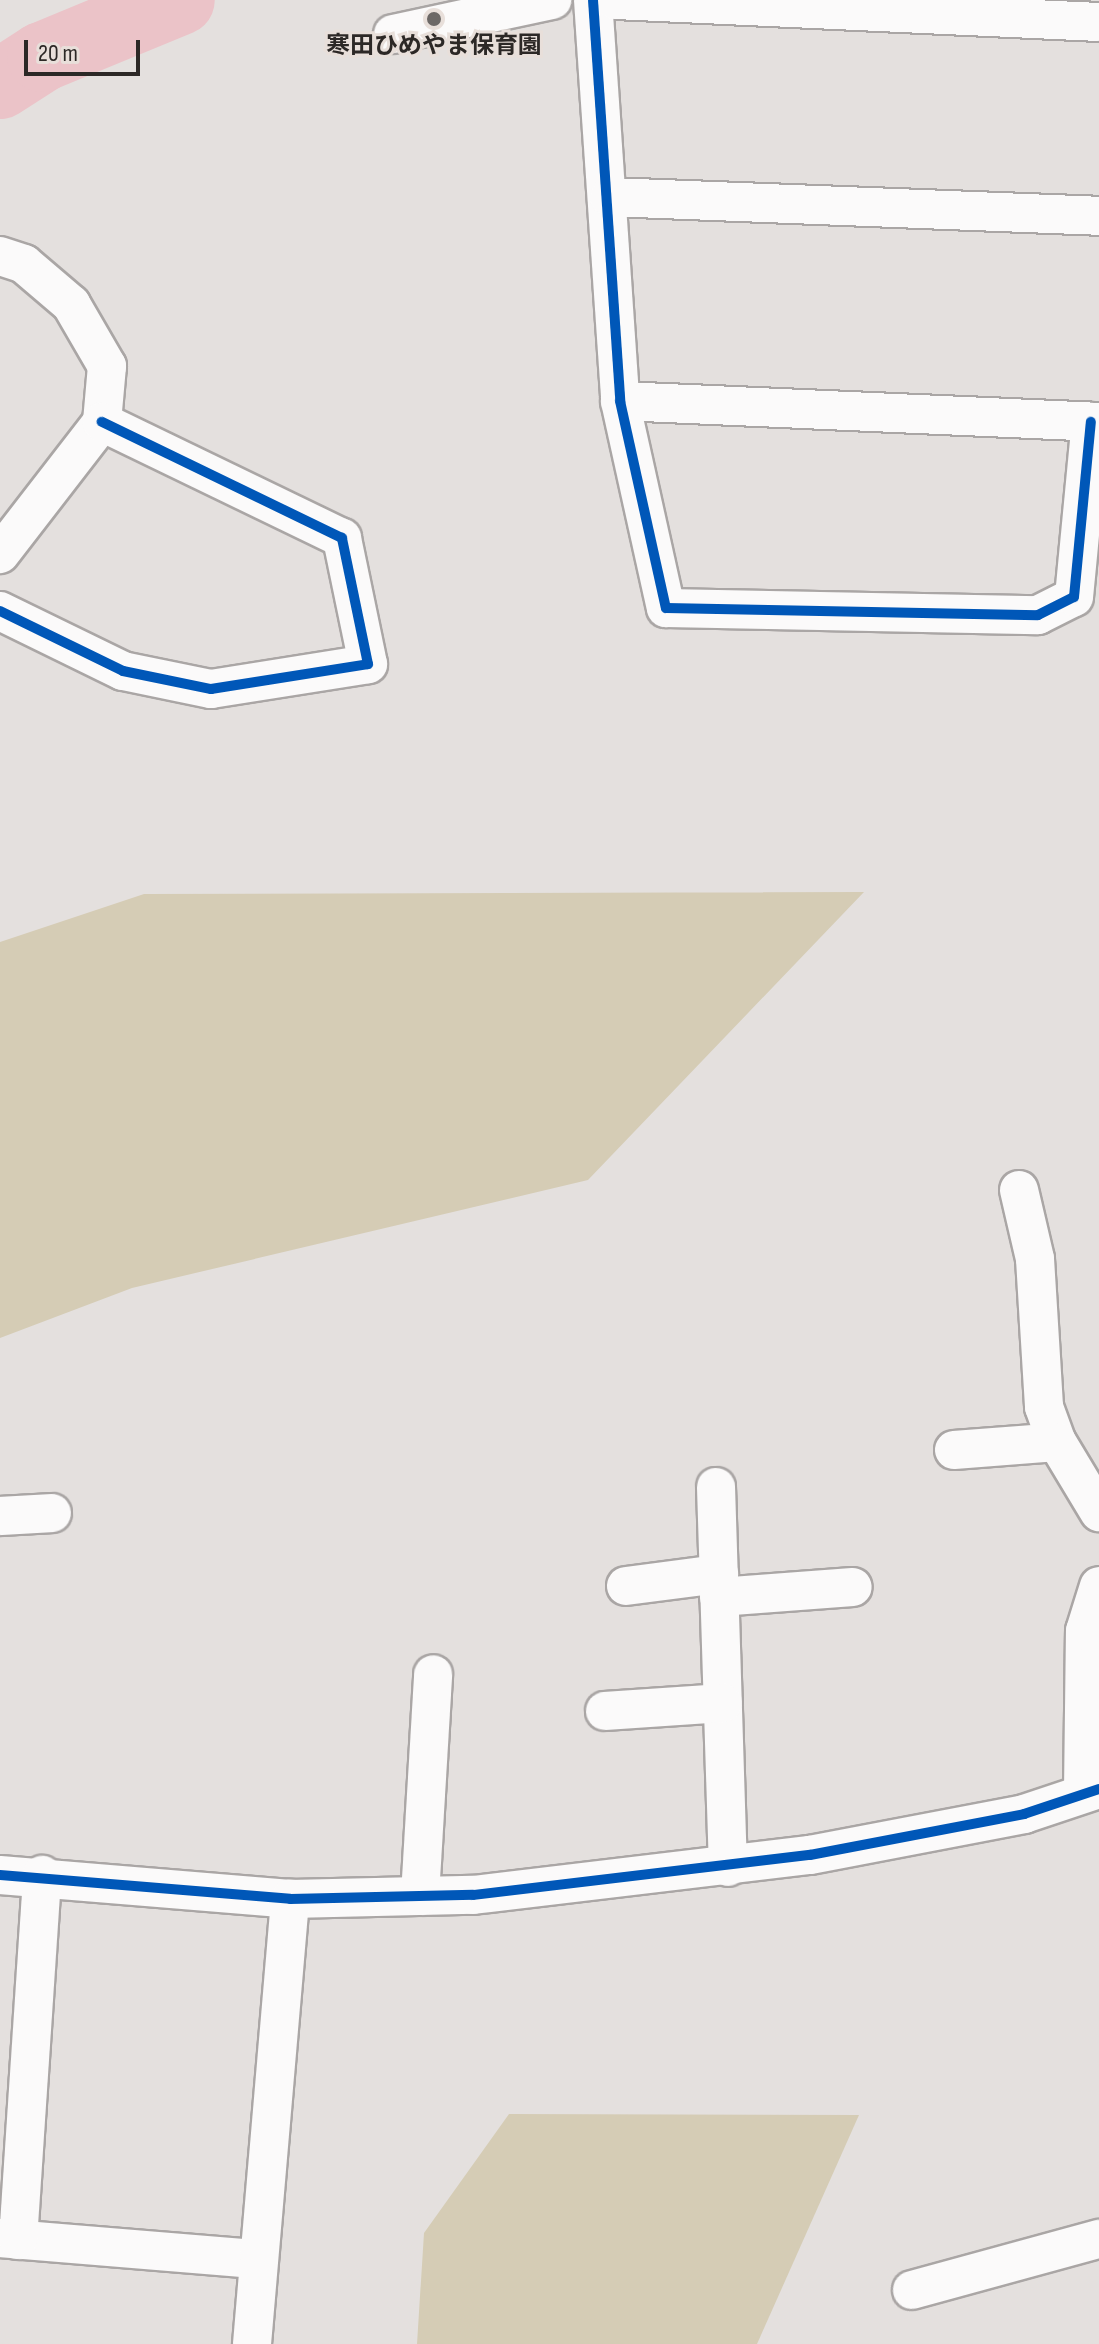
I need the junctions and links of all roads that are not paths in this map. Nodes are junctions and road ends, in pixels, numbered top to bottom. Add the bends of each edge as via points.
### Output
1 (552, 0) edge
2 (593, 0) edge
3 (615, 0) edge
4 (1009, 9) edge
5 (1099, 22) edge
6 (393, 34) dead end
7 (609, 197) junction
8 (1099, 216) edge
9 (0, 256) edge
10 (620, 401) junction
11 (102, 422) junction
12 (1095, 422) edge
13 (0, 554) edge
14 (0, 611) edge
15 (1019, 1190) dead end
16 (1057, 1442) junction
17 (954, 1450) dead end
18 (716, 1487) dead end
19 (1099, 1512) edge
20 (52, 1513) dead end
21 (0, 1516) edge
22 (719, 1585) junction
23 (626, 1586) dead end
24 (1099, 1586) edge
25 (853, 1587) dead end
26 (433, 1674) dead end
27 (723, 1703) junction
28 (605, 1711) dead end
29 (1091, 1791) edge
30 (728, 1867) junction
31 (0, 1875) edge
32 (42, 1875) junction
33 (420, 1896) junction
34 (290, 1899) junction
35 (9, 2239) edge
36 (1099, 2239) edge
37 (257, 2259) junction
38 (912, 2290) dead end
39 (252, 2344) edge

1 - 6 street
2 - 7 street
3 - 4 street
4 - 5 street
7 - 8 street
7 - 10 street
9 - 11 street via 24,264 71,304 107,366
10 - 12 street
10 - 12 street via 666,608 1038,615 1074,597
11 - 13 street
11 - 14 street via 342,538 368,664 211,689 123,671
15 - 16 street via 1035,1259 1044,1407
16 - 17 street
16 - 19 street
18 - 22 street
20 - 21 street
22 - 23 street
22 - 25 street
22 - 27 street
24 - 29 street via 1085,1631
26 - 33 street
27 - 28 street
27 - 30 street
29 - 30 street via 1024,1814
30 - 33 street
31 - 32 street
32 - 34 street
32 - 35 street
33 - 34 street
34 - 37 street
35 - 37 street
36 - 38 street
37 - 39 street

